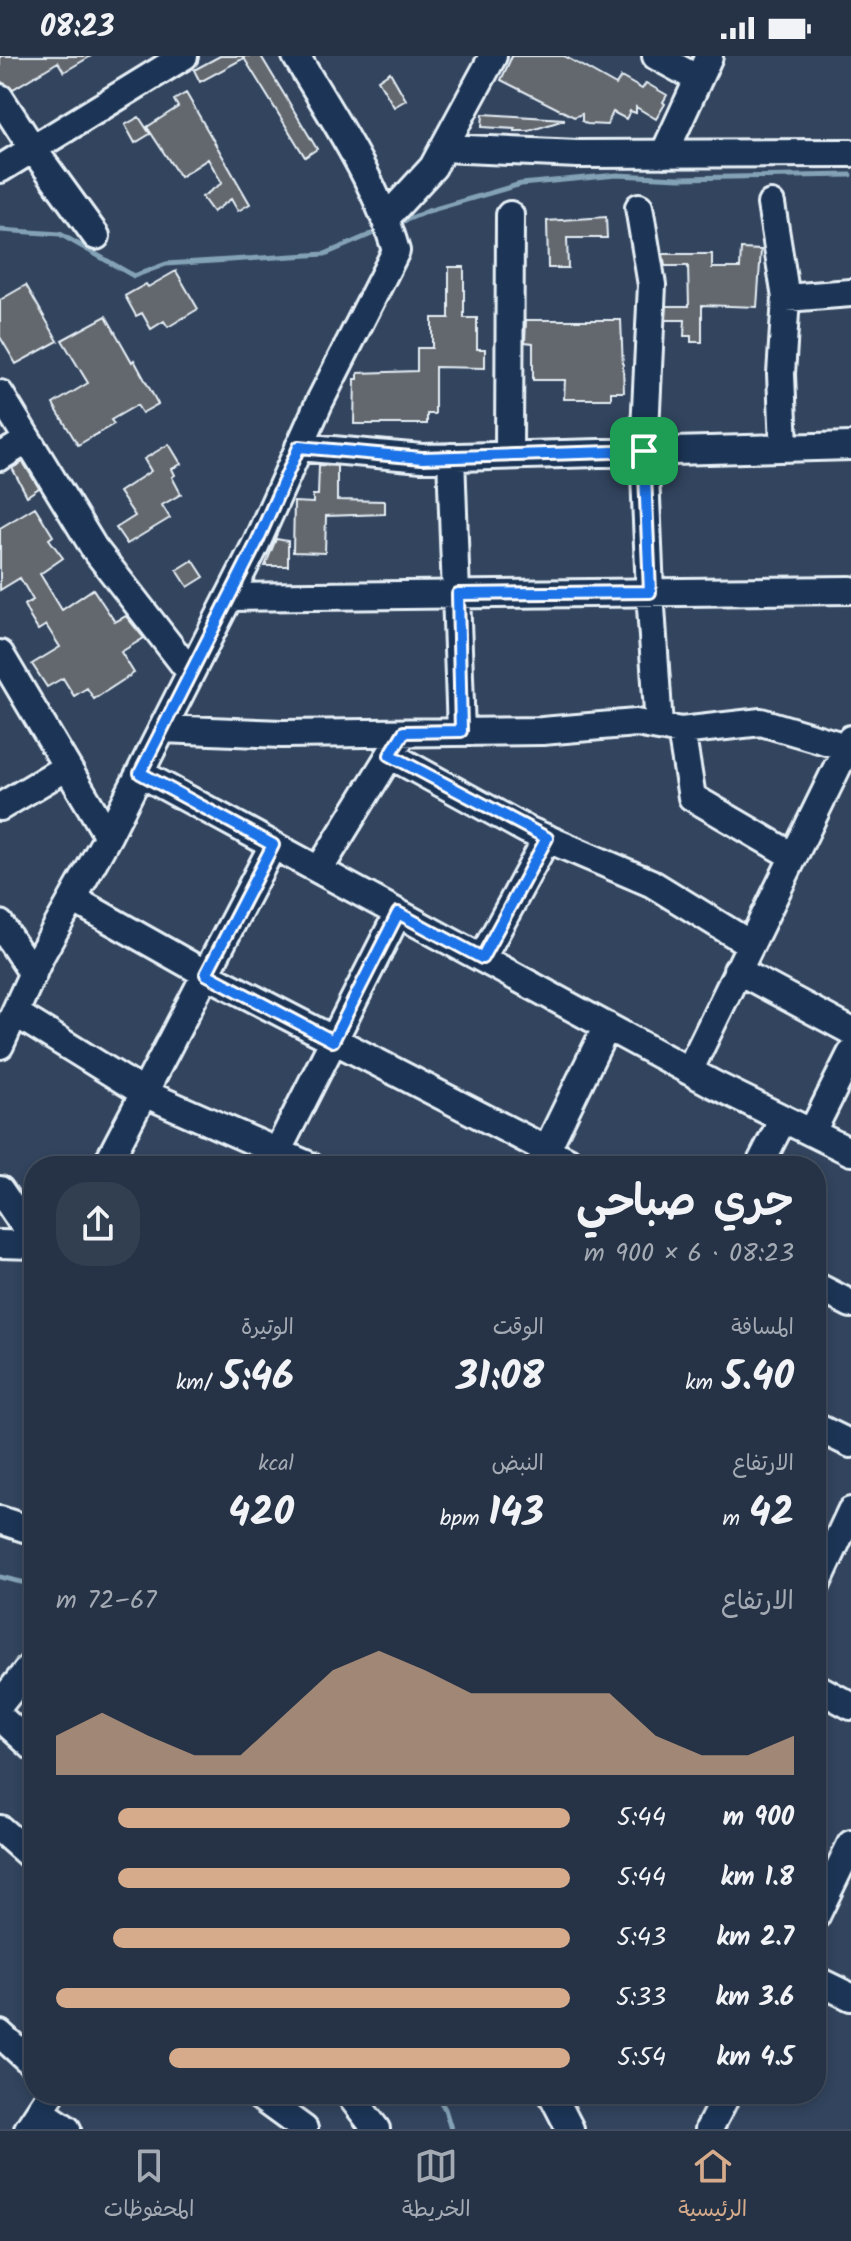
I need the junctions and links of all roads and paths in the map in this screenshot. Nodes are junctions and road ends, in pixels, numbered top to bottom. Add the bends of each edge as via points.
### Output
1 (184, 56) edge
2 (296, 56) edge
3 (656, 56) edge
4 (487, 60) edge
5 (704, 68) edge
6 (0, 98) edge
7 (443, 148) junction
8 (33, 149) junction
9 (851, 153) edge
10 (664, 154) junction
11 (0, 169) edge
12 (771, 204) dead end
13 (639, 207) dead end
14 (510, 215) dead end
15 (386, 218) junction
16 (96, 236) dead end
17 (851, 293) edge
18 (786, 298) junction
19 (0, 394) edge
20 (28, 440) junction
21 (851, 446) edge
22 (299, 447) junction
23 (784, 447) junction
24 (644, 451) junction
25 (509, 455) junction
26 (0, 457) edge
27 (451, 457) junction
28 (851, 590) edge
29 (650, 592) junction
30 (458, 594) junction
31 (229, 597) junction
32 (0, 654) edge
33 (190, 672) junction
34 (162, 729) junction
35 (670, 729) junction
36 (461, 731) junction
37 (404, 732) junction
38 (849, 746) edge
39 (390, 755) junction
40 (67, 767) junction
41 (140, 773) junction
42 (0, 807) edge
43 (108, 836) junction
44 (547, 838) junction
45 (273, 845) junction
46 (793, 856) junction
47 (319, 870) junction
48 (73, 899) junction
49 (398, 913) junction
50 (0, 924) edge
51 (750, 944) junction
52 (482, 958) junction
53 (737, 970) junction
54 (33, 974) junction
55 (206, 974) junction
56 (15, 1013) junction
57 (607, 1026) junction
58 (851, 1031) edge
59 (333, 1041) junction
60 (0, 1045) edge
61 (851, 1054) edge
62 (689, 1071) junction
63 (144, 1093) junction
64 (783, 1119) junction
65 (812, 1132) junction
66 (851, 1152) edge
67 (111, 1156) edge
68 (267, 1156) edge
69 (275, 1156) edge
70 (539, 1156) edge
71 (544, 1156) edge
72 (764, 1156) edge
73 (0, 1190) edge
74 (24, 1224) edge
75 (0, 1244) edge
76 (24, 1245) edge
77 (826, 1291) edge
78 (851, 1304) edge
79 (826, 1432) edge
80 (851, 1444) edge
81 (851, 1511) edge
82 (0, 1520) edge
83 (24, 1528) edge
84 (833, 1549) edge
85 (24, 1674) edge
86 (826, 1692) edge
87 (0, 1704) edge
88 (851, 1706) edge
89 (0, 1717) edge
90 (24, 1739) edge
91 (0, 1829) edge
92 (851, 1844) edge
93 (24, 1850) edge
94 (826, 1895) edge
95 (826, 1985) edge
96 (851, 1997) edge
97 (0, 2034) edge
98 (24, 2056) edge
99 (270, 2104) edge
100 (356, 2104) edge
101 (557, 2104) edge
102 (723, 2104) edge
103 (40, 2111) edge
104 (713, 2128) edge
105 (67, 2129) edge
106 (304, 2129) edge
107 (375, 2129) edge
108 (570, 2129) edge

1 - 8 street
2 - 15 street
3 - 5 street
4 - 7 street
5 - 10 street
6 - 8 street
7 - 10 street
7 - 15 street via 433,167
8 - 11 street
8 - 16 street
9 - 10 street
12 - 18 street
13 - 24 street via 652,285
14 - 25 street
15 - 22 street via 396,251
17 - 18 street
18 - 23 street
19 - 20 street
20 - 26 street
20 - 33 street via 94,548
21 - 23 street
22 - 27 street
22 - 31 street
23 - 24 street
24 - 25 street
24 - 29 street
25 - 27 street
27 - 30 street
28 - 29 street
29 - 30 street
29 - 35 street
30 - 31 street
30 - 36 street
31 - 33 street
32 - 40 street
33 - 34 street
34 - 37 street
34 - 41 street
35 - 36 street via 636,723
35 - 38 street via 761,722
35 - 46 street via 692,797
36 - 37 street
37 - 39 street
38 - 46 street
39 - 44 street
39 - 47 street
40 - 42 street
40 - 43 street
41 - 43 street
41 - 45 street
43 - 48 street
44 - 51 street via 651,883
44 - 52 street
45 - 47 street
45 - 55 street
46 - 51 street
47 - 49 street
48 - 54 street
48 - 55 street
49 - 52 street
49 - 59 street
50 - 54 street
51 - 53 street
52 - 57 street
53 - 58 street
53 - 62 street
54 - 56 street
55 - 59 street
55 - 63 street
56 - 60 street
56 - 63 street
57 - 62 street
57 - 71 street
59 - 69 street
59 - 70 street
61 - 65 street
62 - 64 street
63 - 67 street
63 - 68 street
64 - 65 street
64 - 72 street
65 - 66 street
73 - 74 street
75 - 76 street
77 - 78 street
79 - 80 street
81 - 84 street
82 - 83 street
85 - 87 street
86 - 88 street
89 - 90 street
91 - 93 street
92 - 94 street
95 - 96 street
97 - 98 street
99 - 106 street
100 - 107 street
101 - 108 street
102 - 104 street
103 - 105 street

